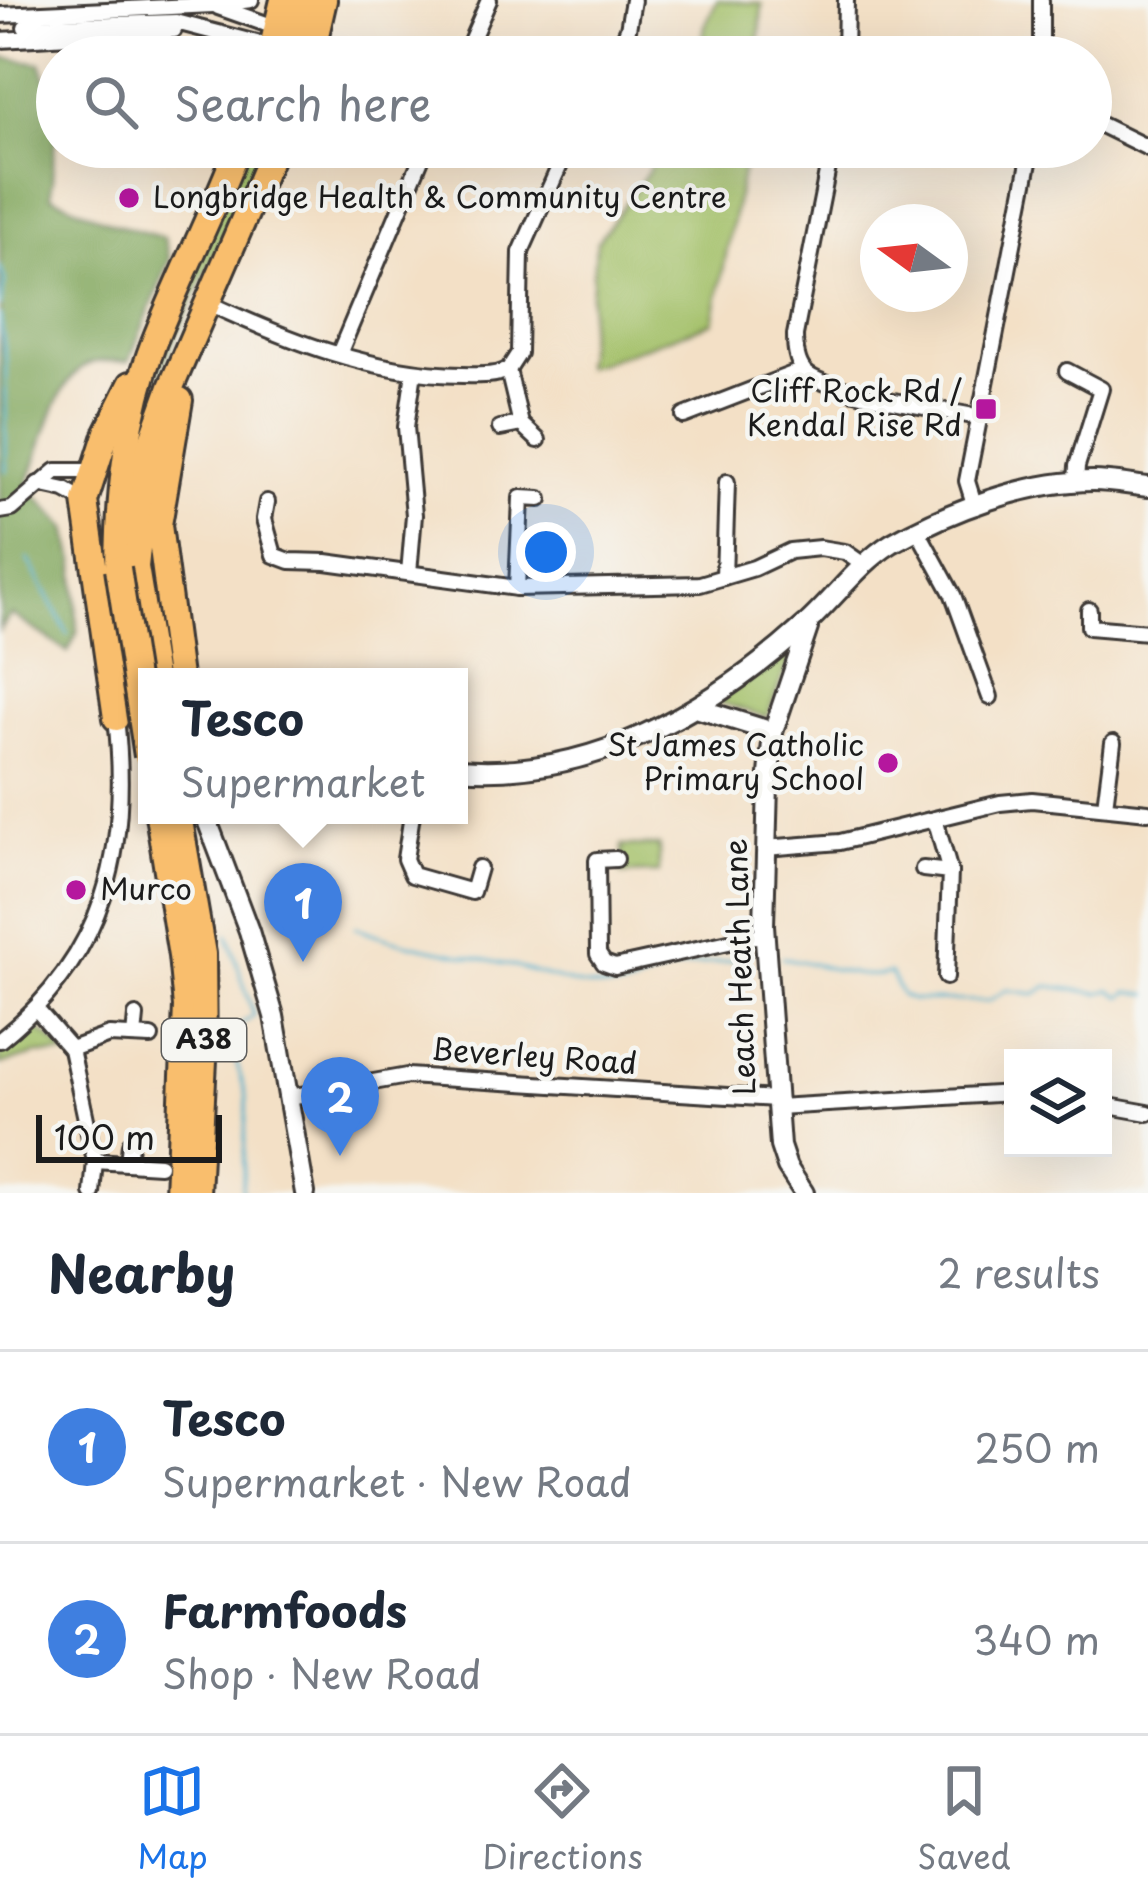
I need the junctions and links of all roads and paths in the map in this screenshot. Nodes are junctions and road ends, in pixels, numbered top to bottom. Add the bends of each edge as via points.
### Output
1 (250, 0) edge
2 (283, 0) edge
3 (304, 0) edge
4 (324, 0) edge
5 (490, 0) edge
6 (632, 0) edge
7 (846, 0) edge
8 (1040, 0) edge
9 (213, 5) junction
10 (0, 15) edge
11 (27, 22) junction
12 (235, 36) edge
13 (268, 36) edge
14 (287, 36) edge
15 (292, 36) edge
16 (296, 36) edge
17 (474, 36) edge
18 (625, 36) edge
19 (845, 36) edge
20 (1041, 36) edge
21 (0, 40) edge
22 (1112, 130) edge
23 (1148, 148) edge
24 (229, 168) edge
25 (266, 168) edge
26 (417, 168) edge
27 (559, 168) edge
28 (828, 168) edge
29 (1028, 168) edge
30 (208, 303) junction
31 (196, 327) junction
32 (153, 346) junction
33 (339, 354) junction
34 (508, 370) junction
35 (803, 370) junction
36 (1067, 370) dead end
37 (414, 372) junction
38 (684, 416) dead end
39 (978, 417) junction
40 (521, 424) junction
41 (500, 428) dead end
42 (538, 440) dead end
43 (92, 471) junction
44 (727, 482) dead end
45 (1076, 482) junction
46 (38, 484) junction
47 (1148, 487) edge
48 (541, 499) dead end
49 (86, 501) junction
50 (267, 502) dead end
51 (974, 507) junction
52 (0, 511) edge
53 (917, 532) junction
54 (865, 566) junction
55 (127, 568) junction
56 (409, 574) junction
57 (724, 577) junction
58 (517, 588) junction
59 (1089, 610) dead end
60 (813, 618) junction
61 (1148, 632) edge
62 (152, 668) edge
63 (178, 668) edge
64 (138, 671) edge
65 (990, 698) dead end
66 (138, 706) edge
67 (699, 709) junction
68 (116, 718) junction
69 (138, 720) edge
70 (772, 732) junction
71 (1113, 743) dead end
72 (468, 770) edge
73 (1105, 806) junction
74 (1148, 812) edge
75 (935, 819) junction
76 (161, 824) edge
77 (179, 824) edge
78 (208, 824) edge
79 (411, 824) edge
80 (764, 848) junction
81 (616, 860) dead end
82 (479, 868) dead end
83 (922, 869) dead end
84 (950, 872) junction
85 (182, 888) junction
86 (765, 934) junction
87 (946, 977) dead end
88 (37, 1010) junction
89 (136, 1016) dead end
90 (134, 1036) junction
91 (151, 1037) dead end
92 (0, 1040) edge
93 (70, 1049) junction
94 (1004, 1093) edge
95 (290, 1097) junction
96 (777, 1103) junction
97 (1112, 1107) edge
98 (1148, 1113) edge
99 (130, 1144) dead end
100 (94, 1161) junction
101 (128, 1163) junction
102 (159, 1166) dead end
103 (92, 1193) edge
104 (178, 1193) edge
105 (197, 1193) edge
106 (305, 1193) edge
107 (804, 1193) edge

1 - 9 street
2 - 14 highway
3 - 15 highway
4 - 16 highway
5 - 17 street
6 - 18 street
7 - 19 street
8 - 20 street
9 - 11 street
9 - 13 street
10 - 11 street
11 - 12 street
11 - 21 street
22 - 23 street
24 - 32 highway
25 - 30 highway
26 - 33 street
27 - 34 street via 521,252 518,353
28 - 35 street via 795,335
29 - 39 street
30 - 31 highway
30 - 33 street
31 - 55 highway via 148,451
31 - 63 highway via 159,525
32 - 43 highway
32 - 55 highway via 119,490
33 - 37 street
34 - 37 street
34 - 40 street
35 - 38 street
35 - 39 street via 826,385
36 - 45 street via 1100,389
37 - 56 street via 406,427 414,515
39 - 51 street via 967,481
40 - 41 street
40 - 42 street
43 - 46 street via 56,471
43 - 49 highway
44 - 57 street
45 - 47 street
45 - 51 street
46 - 49 street
46 - 52 street
48 - 58 street via 521,498
49 - 68 highway
50 - 56 street via 274,555
51 - 53 street
53 - 54 street
53 - 65 street via 952,596
54 - 57 street via 820,548
54 - 60 street
55 - 62 highway
55 - 64 highway, bridge
56 - 58 street
57 - 58 street
59 - 61 street via 1089,627
60 - 67 street
60 - 70 street, Leach Heath Lane
66 - 68 street
67 - 70 street
67 - 72 street via 568,762
68 - 69 street
68 - 88 street via 117,847 104,902
70 - 80 street, Leach Heath Lane
71 - 73 street
73 - 74 street
73 - 75 street via 1032,800
75 - 80 street via 840,842
75 - 84 street
76 - 85 highway, A38
77 - 85 highway, A38
78 - 95 street via 249,931
79 - 82 street via 405,859 412,875 472,892
80 - 86 street, Leach Heath Lane
81 - 86 street via 597,860 604,963
83 - 84 street
84 - 87 street
85 - 104 highway, A38
85 - 105 highway, A38 via 205,1006
86 - 96 street, Leach Heath Lane
88 - 92 street
88 - 93 street
89 - 90 street
90 - 91 street
90 - 93 street
93 - 100 street
94 - 96 street, Beverley Road
95 - 96 street, Beverley Road via 407,1076
95 - 106 street
96 - 107 street, Leach Heath Lane via 780,1146
97 - 98 street
99 - 101 street
100 - 101 street
100 - 103 street
101 - 102 street

